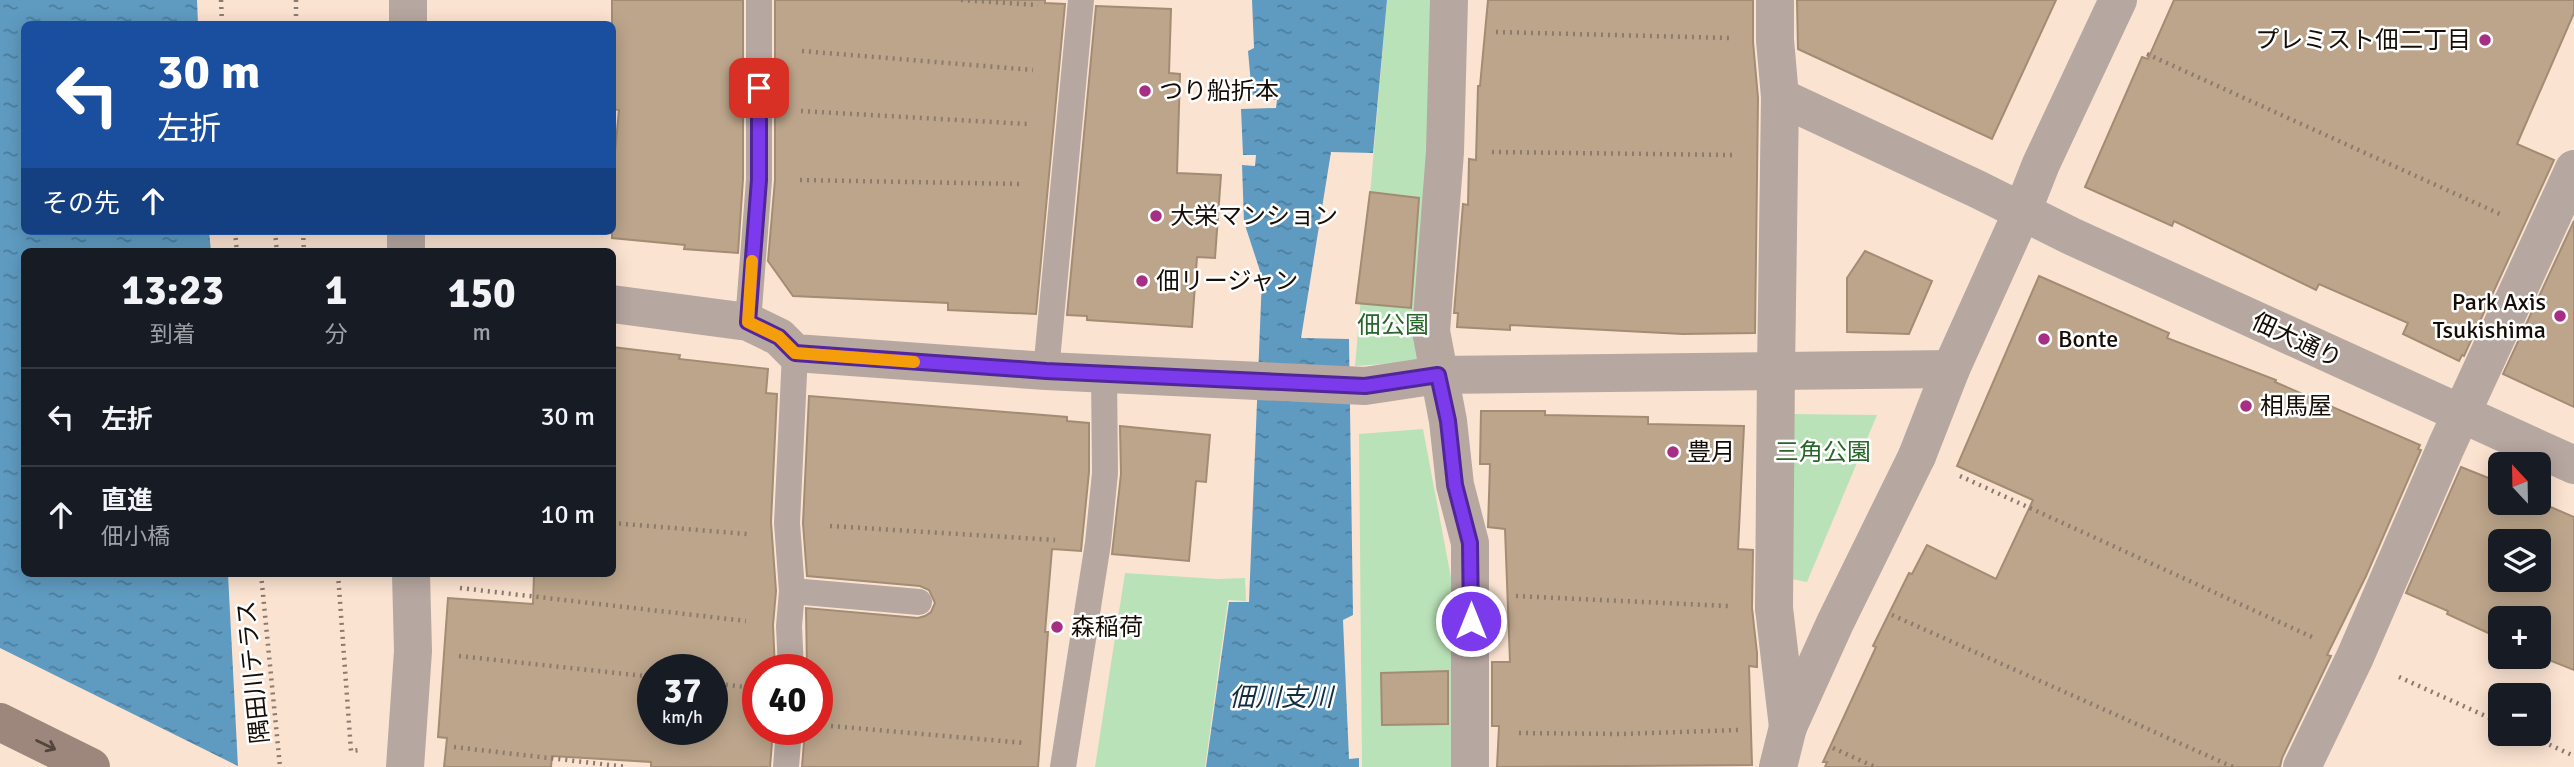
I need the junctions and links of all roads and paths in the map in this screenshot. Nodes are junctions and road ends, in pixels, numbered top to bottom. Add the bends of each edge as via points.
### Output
1 (221, 0) edge
2 (296, 0) edge
3 (408, 0) edge
4 (759, 0) edge
5 (961, 0) edge
6 (1775, 0) edge
7 (1081, 4) edge
8 (1449, 15) edge
9 (2110, 17) edge
10 (222, 21) edge
11 (296, 21) edge
12 (408, 21) edge
13 (1775, 40) junction
14 (759, 48) junction
15 (1073, 74) junction
16 (1780, 97) junction
17 (758, 108) junction
18 (1069, 127) junction
19 (1444, 152) junction
20 (1778, 156) junction
21 (2574, 169) edge
22 (759, 180) junction
23 (1065, 185) junction
24 (2022, 212) junction
25 (2544, 234) junction
26 (616, 304) edge
27 (748, 322) junction
28 (795, 353) junction
29 (1951, 369) junction
30 (1046, 371) junction
31 (1776, 371) junction
32 (1104, 373) junction
33 (1438, 375) junction
34 (2461, 415) junction
35 (1917, 456) junction
36 (2574, 465) edge
37 (616, 523) edge
38 (787, 530) junction
39 (1098, 543) junction
40 (261, 577) edge
41 (338, 577) edge
42 (411, 578) edge
43 (792, 591) junction
44 (1471, 594) junction
45 (1848, 596) junction
46 (919, 602) dead end
47 (1774, 608) junction
48 (789, 626) junction
49 (413, 651) junction
50 (790, 654) edge
51 (2355, 657) junction
52 (637, 675) edge
53 (2488, 717) edge
54 (0, 722) edge
55 (833, 727) edge
56 (1788, 727) junction
57 (788, 745) edge
58 (2551, 745) edge
59 (1470, 750) edge
60 (351, 751) dead end
61 (406, 755) edge
62 (2574, 755) edge
63 (1065, 757) edge
64 (91, 767) edge
65 (280, 767) edge
66 (627, 767) edge
67 (786, 767) edge
68 (1778, 767) edge
69 (2233, 767) edge
70 (2302, 767) edge

1 - 10 path
2 - 11 path
3 - 12 street
4 - 14 lane
5 - 7 path
6 - 13 street
7 - 15 lane
8 - 13 path
8 - 19 street
9 - 24 street
9 - 25 path
13 - 16 street
14 - 15 path
14 - 17 lane
15 - 18 lane
16 - 20 street
16 - 24 street, 佃大通り
17 - 18 path
17 - 22 lane
18 - 23 lane
19 - 20 path
19 - 33 street via 1431,331
20 - 31 street
21 - 25 street
22 - 23 path
22 - 27 lane
23 - 30 lane
24 - 29 street
24 - 34 street, 佃大通り
25 - 34 street
26 - 27 street
27 - 28 street via 779,337
28 - 30 street
28 - 38 lane
29 - 31 street
29 - 35 street
30 - 32 street
31 - 33 street
31 - 47 street
32 - 33 street via 1365,386
32 - 39 lane via 1105,474
33 - 44 street via 1455,485 1470,543
34 - 36 street, 佃大通り
34 - 51 street
35 - 45 street
35 - 51 path
37 - 38 path
38 - 39 path
38 - 43 lane
39 - 63 lane
40 - 65 path, 隅田川テラス
41 - 60 path
42 - 48 path
42 - 49 street
43 - 46 lane
43 - 48 lane
44 - 47 path
44 - 59 street
45 - 56 street
45 - 69 path
47 - 56 street
48 - 50 lane
49 - 52 path
49 - 61 street
51 - 53 path
51 - 70 street
54 -> 64 main road
55 - 63 path
56 - 59 path via 1621,734
56 - 68 street
57 - 67 lane
58 - 62 path
61 - 66 path

